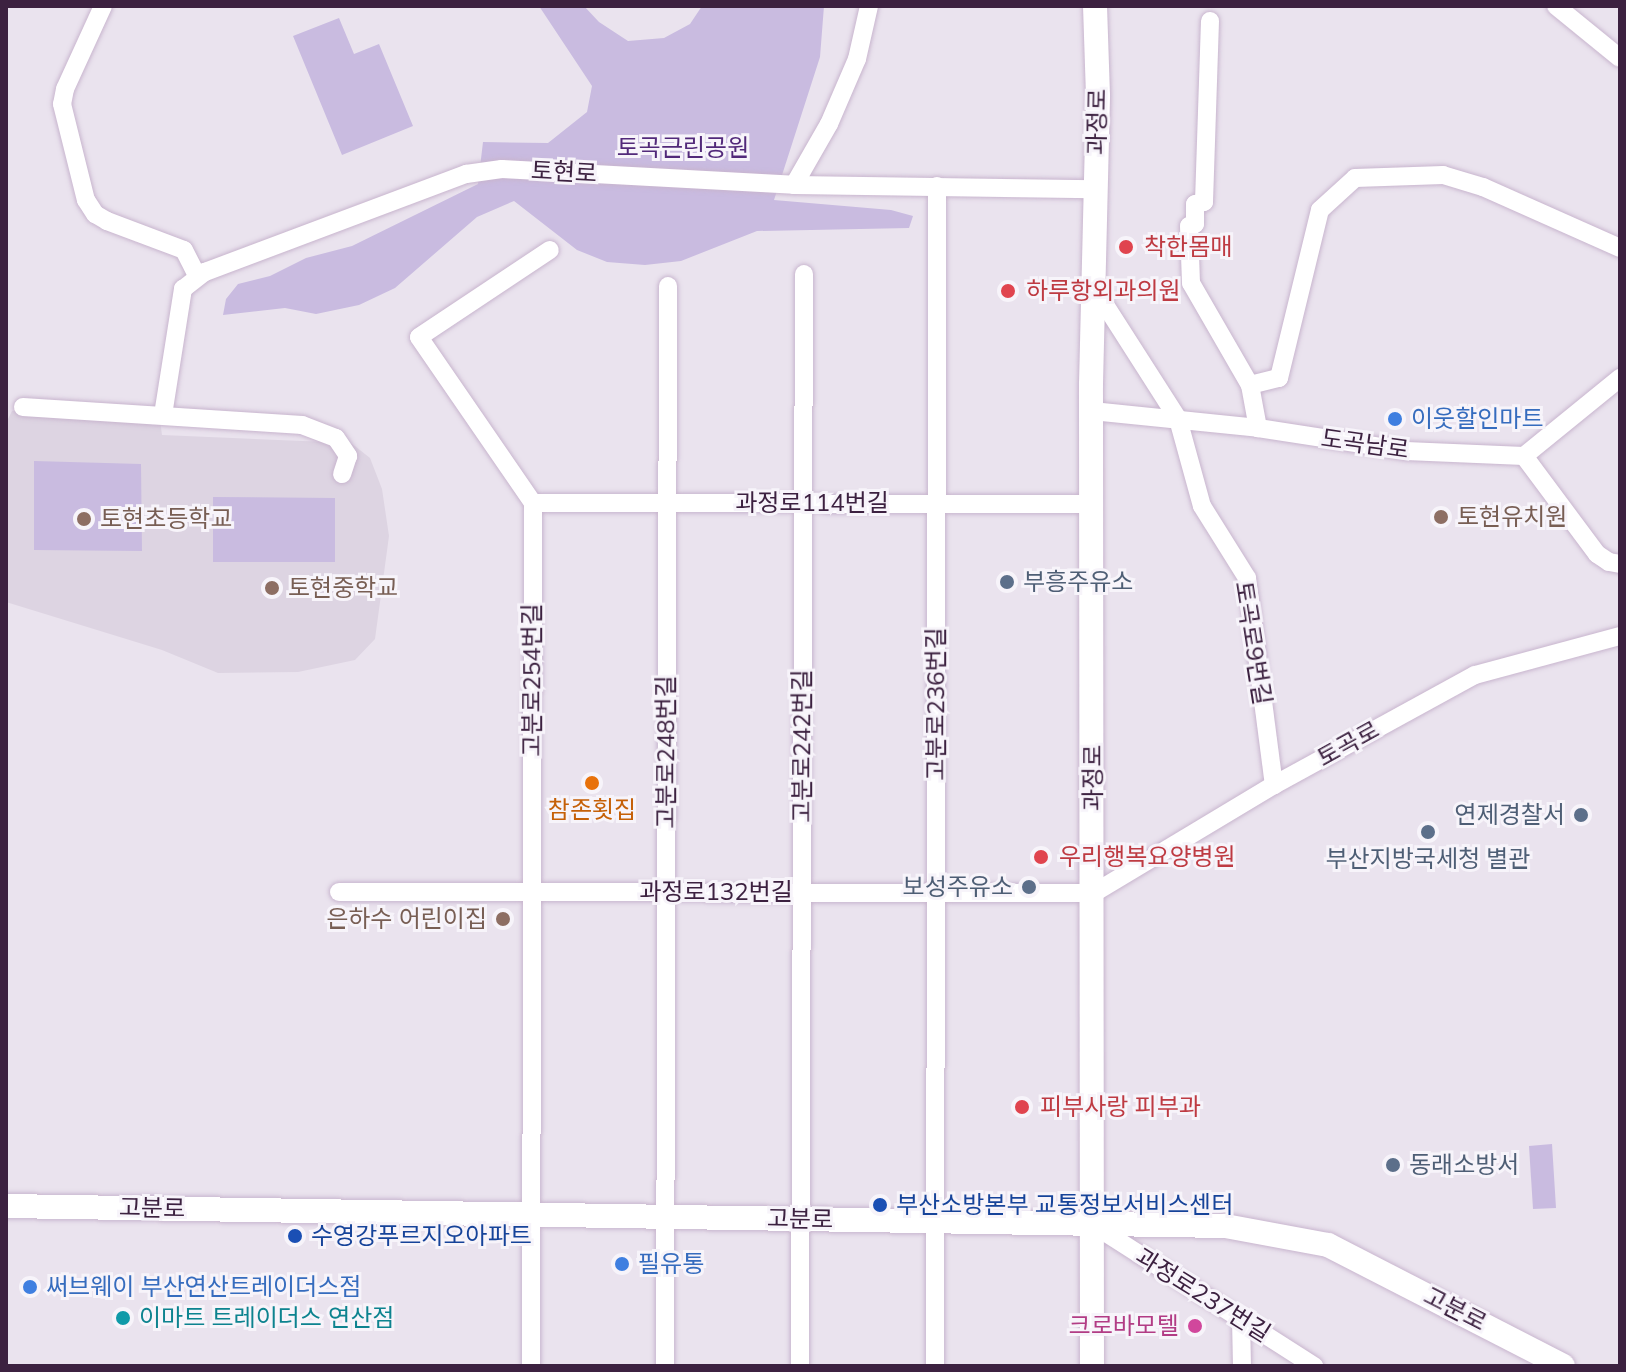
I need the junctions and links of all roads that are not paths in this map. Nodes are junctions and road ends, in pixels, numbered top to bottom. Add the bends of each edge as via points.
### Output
1 (103, 6) edge
2 (869, 6) edge
3 (1095, 6) edge
4 (1556, 6) edge
5 (1210, 21) dead end
6 (1620, 58) edge
7 (794, 185) junction
8 (937, 186) junction
9 (1095, 189) junction
10 (1620, 248) edge
11 (550, 250) dead end
12 (804, 274) dead end
13 (198, 277) junction
14 (668, 286) dead end
15 (1093, 286) junction
16 (1618, 384) edge
17 (1250, 385) junction
18 (23, 407) dead end
19 (1092, 411) junction
20 (163, 415) junction
21 (1178, 419) junction
22 (1258, 428) junction
23 (1524, 456) junction
24 (342, 474) dead end
25 (533, 503) junction
26 (667, 503) junction
27 (803, 503) junction
28 (936, 504) junction
29 (1092, 504) junction
30 (1620, 564) edge
31 (1620, 636) edge
32 (1274, 785) junction
33 (339, 892) dead end
34 (531, 892) junction
35 (666, 892) junction
36 (802, 892) junction
37 (935, 893) junction
38 (1094, 893) junction
39 (6, 1206) edge
40 (530, 1215) junction
41 (665, 1217) junction
42 (801, 1219) junction
43 (935, 1222) junction
44 (1092, 1224) junction
45 (1241, 1319) junction
46 (531, 1366) edge
47 (665, 1366) edge
48 (800, 1366) edge
49 (935, 1366) edge
50 (1092, 1366) edge
51 (1242, 1366) edge
52 (1314, 1366) edge
53 (1563, 1366) edge

1 - 13 street via 62,104 86,200 107,221 184,250
2 - 7 street via 857,59 829,124
3 - 9 main road, 과정로
4 - 6 street
5 - 17 street via 1204,202 1195,204 1195,224 1189,226 1191,283
7 - 8 street, 토현로
7 - 13 street, 토현로 via 502,169 466,174
8 - 9 street, 토현로
8 - 28 street, 고분로236번길
9 - 15 main road, 과정로
10 - 17 street via 1483,187 1443,175 1355,178 1320,210 1279,378
11 - 25 street via 419,337
12 - 27 street, 고분로242번길
13 - 20 street via 183,289
14 - 26 street, 고분로248번길
15 - 19 main road, 과정로
15 - 21 street
16 - 23 street
17 - 22 street
18 - 20 street
19 - 21 street, 도곡남로
19 - 29 main road, 과정로
20 - 24 street via 314,429 336,438 348,456
21 - 22 street, 도곡남로
21 - 32 street, 토곡로9번길 via 1202,506 1247,578
22 - 23 street, 도곡남로 via 1406,451
23 - 30 street via 1597,554
25 - 26 street, 과정로114번길
25 - 34 street, 고분로254번길
26 - 27 street, 과정로114번길
26 - 35 street, 고분로248번길
27 - 28 street, 과정로114번길
27 - 36 street, 고분로242번길
28 - 29 street, 과정로114번길
28 - 37 street, 고분로236번길
29 - 38 main road, 과정로
31 - 32 street, 토곡로 via 1475,675
32 - 38 street, 토곡로
33 - 34 street, 과정로132번길
34 - 35 street, 과정로132번길
34 - 40 street, 고분로254번길
35 - 36 street, 과정로132번길
35 - 41 street, 고분로248번길
36 - 37 street, 과정로132번길
36 - 42 street, 고분로242번길
37 - 38 street, 과정로132번길
37 - 43 street, 고분로236번길
38 - 44 main road, 과정로
39 - 40 main road, 고분로
40 - 41 main road, 고분로
40 - 46 street, 고분로254번길
41 - 42 main road, 고분로
41 - 47 street, 고분로248번길
42 - 43 main road, 고분로
42 - 48 street, 고분로242번길
43 - 44 main road, 고분로
43 - 49 street, 고분로236번길
44 - 45 street, 과정로237번길
44 - 50 main road, 과정로
44 - 53 main road, 고분로 via 1225,1226 1328,1245
45 - 51 street
45 - 52 street, 과정로237번길

